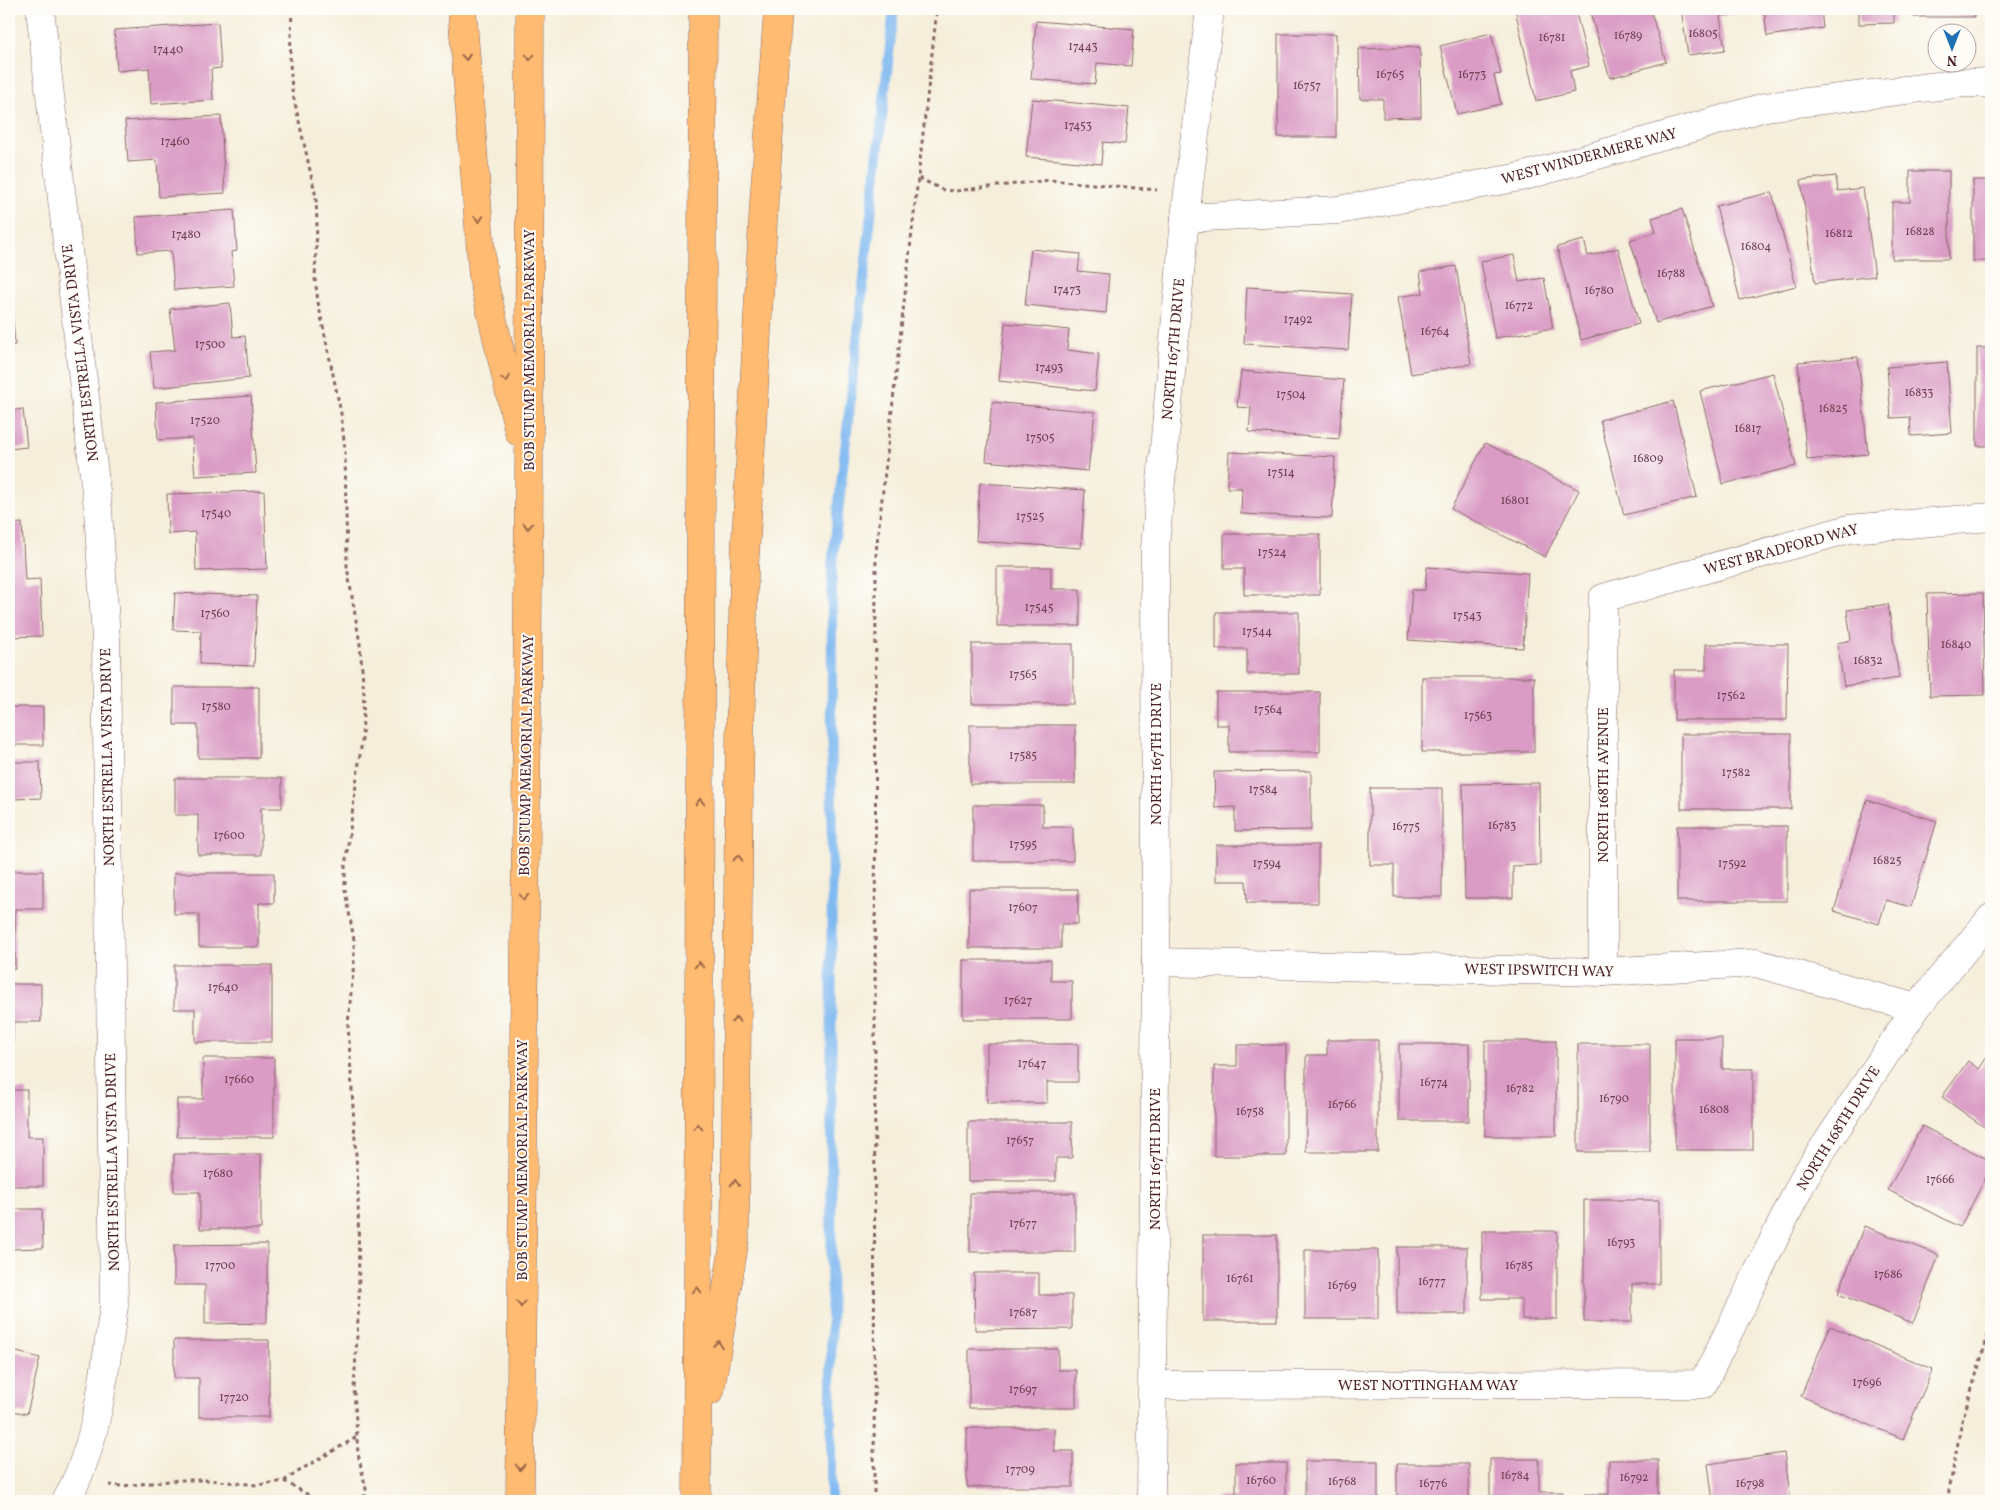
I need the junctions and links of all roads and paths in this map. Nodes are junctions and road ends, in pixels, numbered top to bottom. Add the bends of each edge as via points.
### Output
1 (40, 9) edge
2 (292, 9) edge
3 (462, 9) edge
4 (530, 9) edge
5 (703, 9) edge
6 (778, 9) edge
7 (937, 9) edge
8 (1210, 9) edge
9 (1991, 83) edge
10 (919, 178) junction
11 (1186, 206) junction
12 (529, 478) junction
13 (1991, 517) edge
14 (1603, 598) joint
15 (1991, 918) edge
16 (1156, 962) junction
17 (1603, 972) junction
18 (1916, 1008) junction
19 (1991, 1326) edge
20 (1703, 1384) joint
21 (1154, 1385) junction
22 (357, 1437) junction
23 (284, 1482) junction
24 (697, 1490) edge
25 (72, 1491) edge
26 (326, 1501) edge
27 (364, 1501) edge
28 (520, 1501) edge
29 (874, 1501) edge
30 (1151, 1501) edge
31 (1947, 1501) edge

1 - 25 street, NORTH ESTRELLA VISTA DRIVE via 98,509 106,640 114,1306 98,1414
2 - 22 path via 292,90 316,197 315,278 341,413 345,450 347,567 360,644 364,694 362,740 344,867 354,940 348,1024 358,1188 359,1300 354,1389
3 -> 12 highway via 483,278
4 -> 12 highway, BOB STUMP MEMORIAL PARKWAY
24 -> 5 highway
24 -> 6 highway via 734,1239 744,575
7 - 10 path
8 - 11 street, NORTH 167TH DRIVE
9 - 11 street, WEST WINDERMERE WAY via 1963,83 1765,107 1521,177 1338,210
10 - 11 path via 943,190 955,191 1050,180
10 - 29 path via 876,552
11 - 16 street, NORTH 167TH DRIVE via 1155,548
12 -> 28 highway, BOB STUMP MEMORIAL PARKWAY
13 - 14 street, WEST BRADFORD WAY via 1849,528
14 - 17 street, NORTH 168TH AVENUE
15 - 18 street, NORTH 168TH DRIVE
16 - 17 street, WEST IPSWITCH WAY
16 - 21 street, NORTH 167TH DRIVE
17 - 18 street, WEST IPSWITCH WAY via 1756,963
18 - 20 street, NORTH 168TH DRIVE via 1805,1176
19 - 31 path via 1962,1421
20 - 21 street, WEST NOTTINGHAM WAY
21 - 30 street, NORTH 167TH DRIVE
22 - 23 path
22 - 27 path via 366,1489
23 - 25 path via 257,1485 179,1480
23 - 26 path

